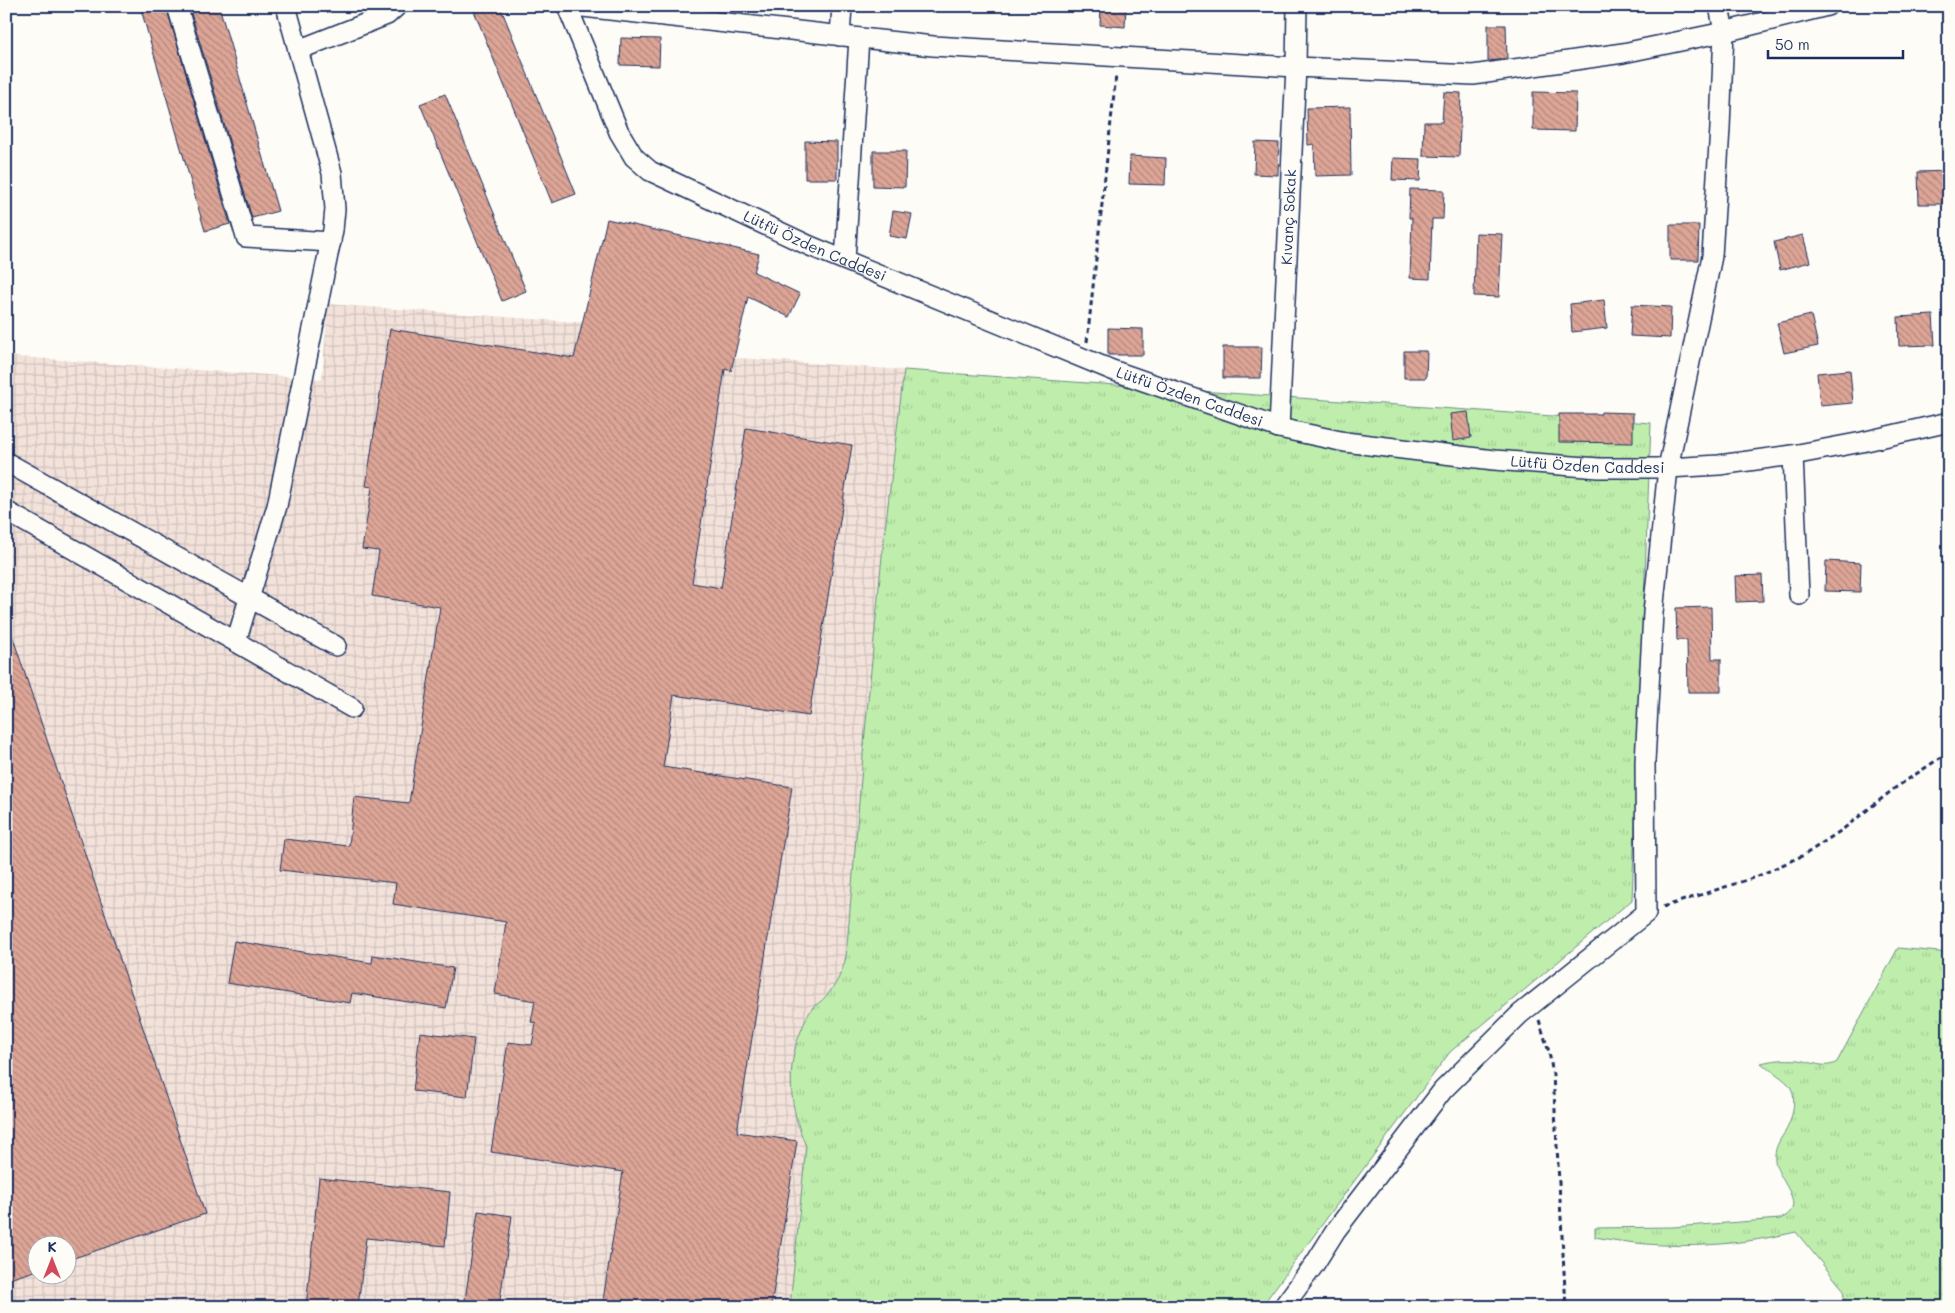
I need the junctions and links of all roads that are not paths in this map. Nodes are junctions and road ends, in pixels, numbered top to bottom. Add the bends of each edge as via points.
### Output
1 (177, 6) edge
2 (286, 6) edge
3 (397, 6) edge
4 (567, 6) edge
5 (574, 6) edge
6 (842, 6) edge
7 (1297, 6) edge
8 (1719, 6) edge
9 (1827, 6) edge
10 (680, 12) edge
11 (1782, 12) edge
12 (1724, 32) junction
13 (840, 36) junction
14 (859, 38) junction
15 (298, 50) junction
16 (1296, 67) junction
17 (331, 242) junction
18 (845, 260) junction
19 (1949, 422) edge
20 (1279, 428) junction
21 (1792, 455) junction
22 (6, 462) edge
23 (1668, 468) junction
24 (6, 511) edge
25 (1799, 595) dead end
26 (249, 598) junction
27 (236, 642) junction
28 (336, 646) dead end
29 (352, 708) dead end
30 (1283, 1307) edge

1 - 17 street via 246,237
2 - 15 street
3 - 15 street via 387,15
4 - 18 street, Lütfü Özden Caddesi via 625,145 642,164 660,176
5 - 10 street
6 - 13 street
7 - 16 street, Kıvanç Sokak
8 - 12 street
9 - 11 street
10 - 13 street
11 - 12 street
12 - 16 street via 1615,54 1472,75
12 - 23 street via 1712,256
13 - 14 street
14 - 16 street via 933,46
14 - 18 street
15 - 17 street via 332,173 334,209
16 - 20 street, Kıvanç Sokak
17 - 26 street via 277,506
18 - 20 street, Lütfü Özden Caddesi via 1112,370
19 - 21 street, Lütfü Özden Caddesi
20 - 23 street, Lütfü Özden Caddesi via 1346,442 1494,460 1599,468
21 - 23 street, Lütfü Özden Caddesi
21 - 25 street
22 - 26 street
23 - 30 street via 1648,686 1646,913 1532,1005 1443,1090 1336,1230
24 - 27 street
26 - 27 street
26 - 28 street
27 - 29 street

